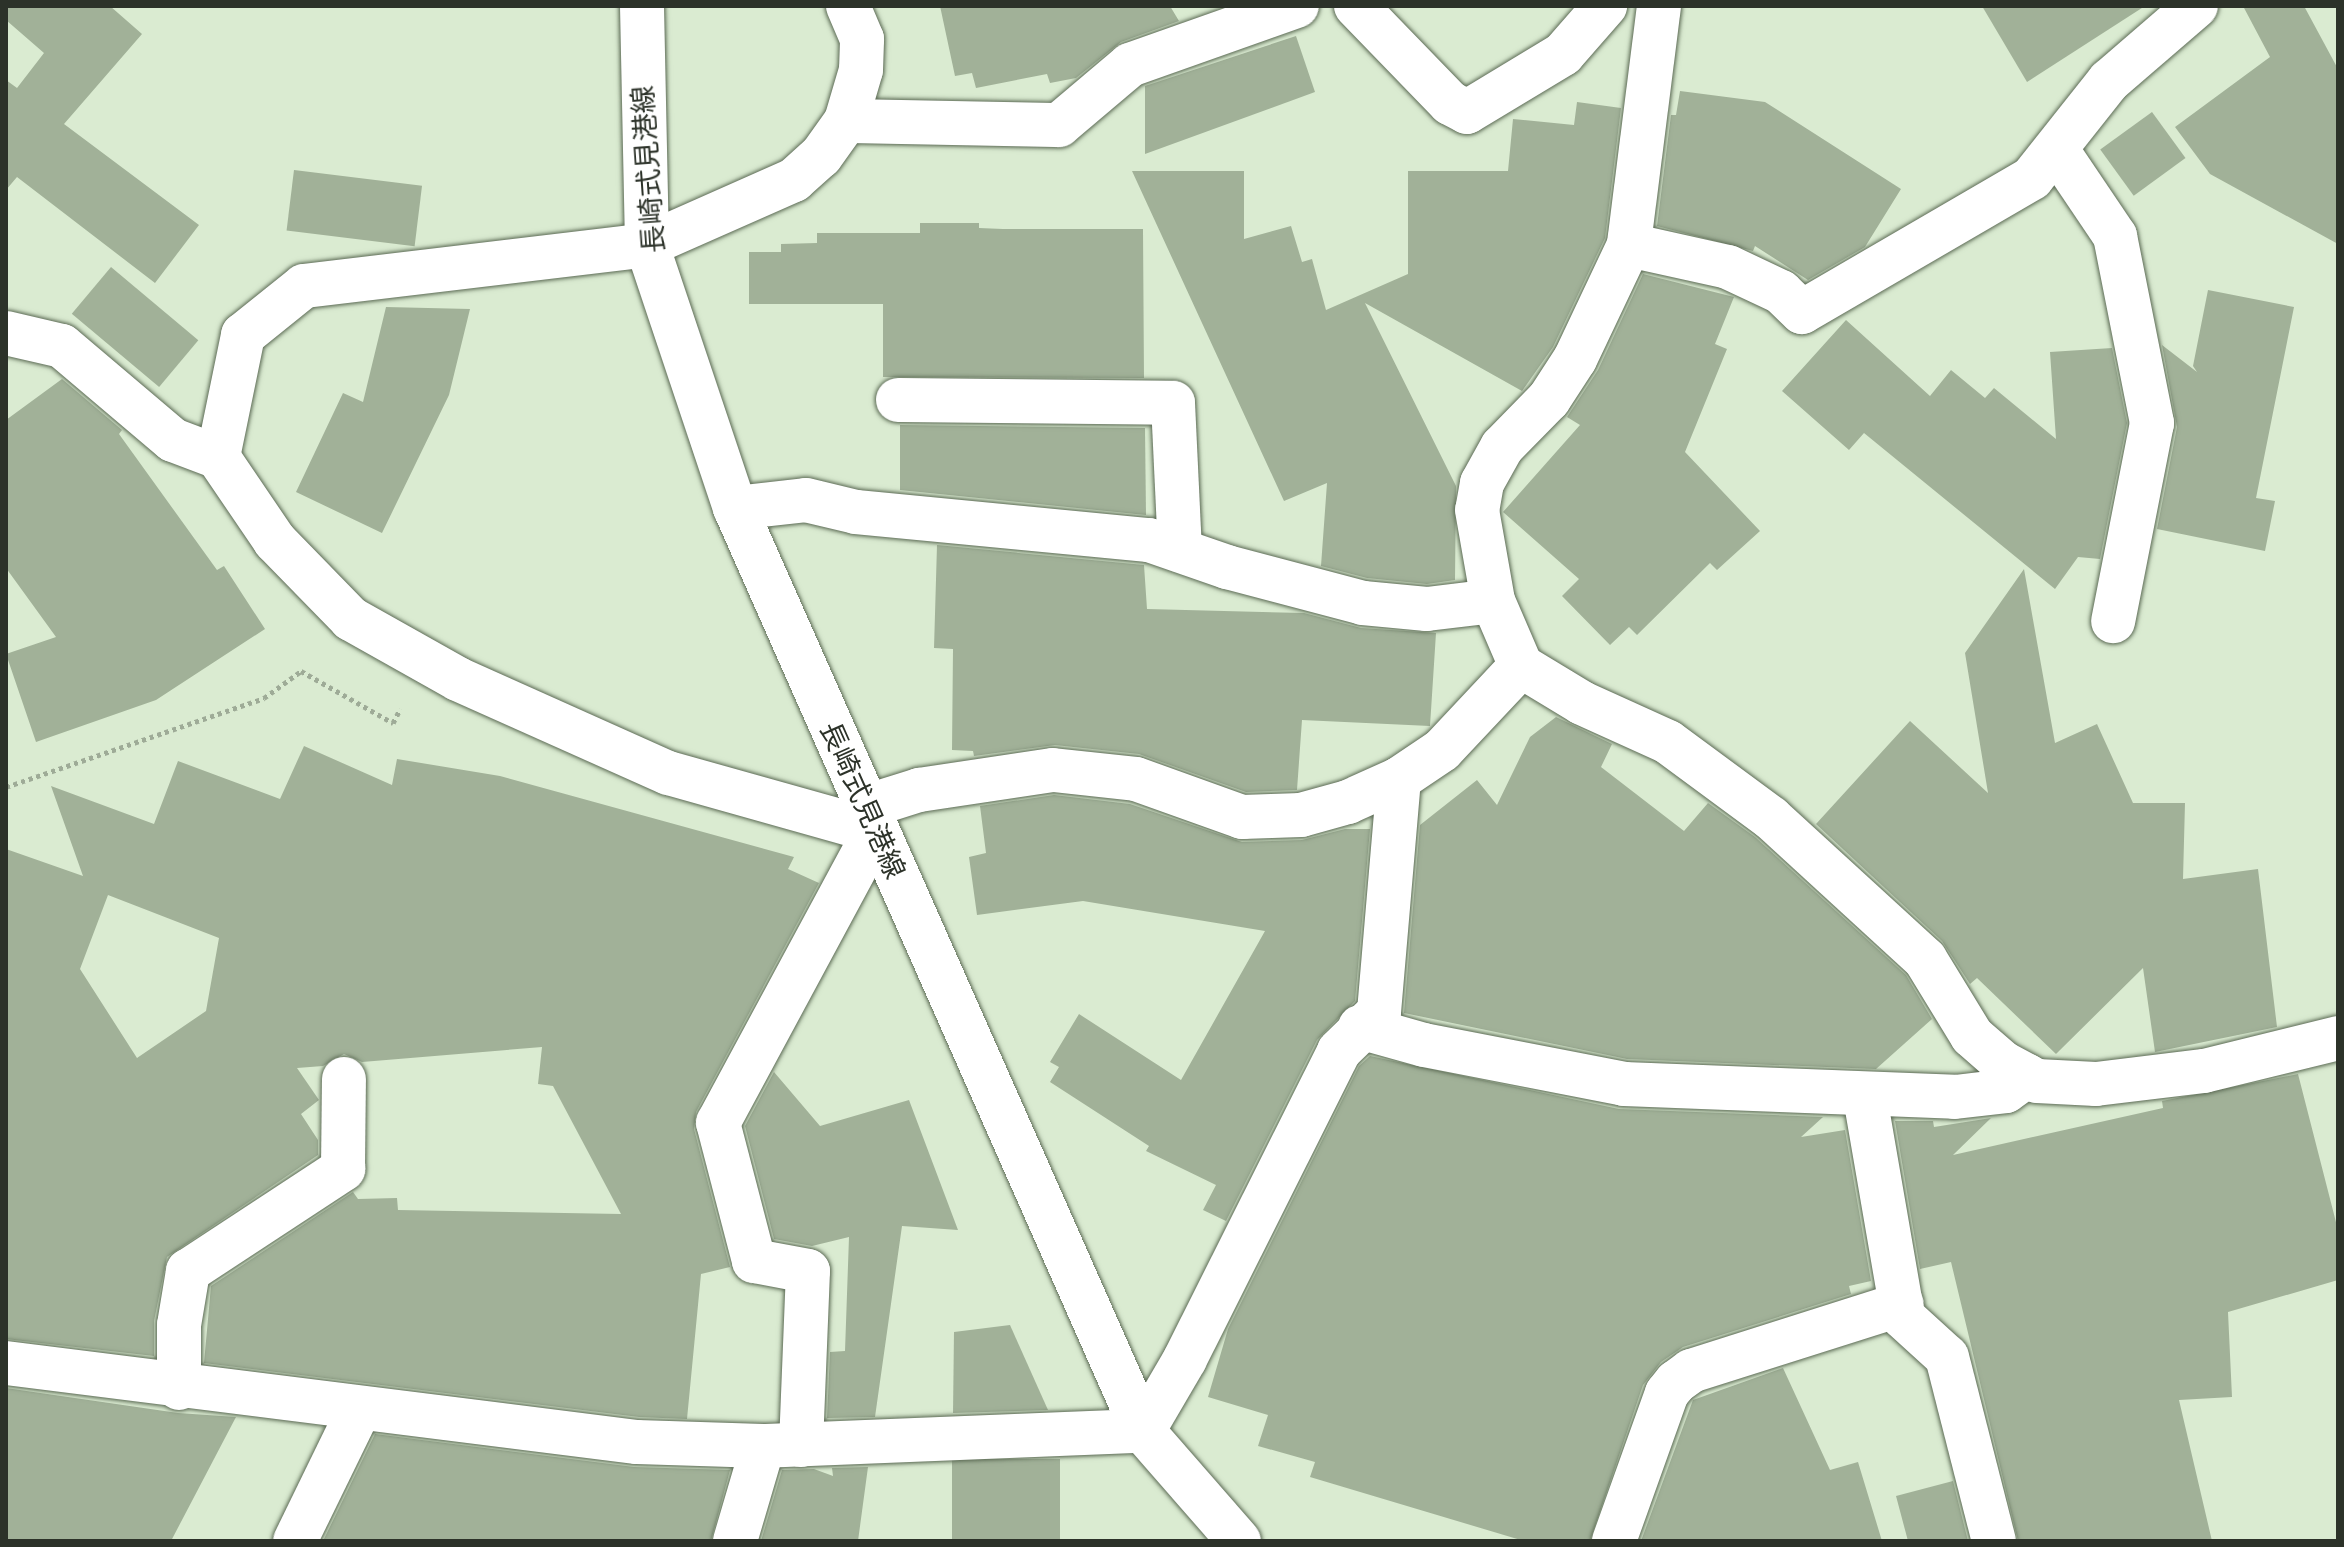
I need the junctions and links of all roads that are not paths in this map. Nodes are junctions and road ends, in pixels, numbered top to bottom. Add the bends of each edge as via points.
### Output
1 (642, 6) edge
2 (848, 6) edge
3 (1297, 6) edge
4 (1356, 6) edge
5 (1605, 6) edge
6 (2196, 6) edge
7 (1655, 10) edge
8 (846, 121) junction
9 (2057, 150) junction
10 (647, 245) junction
11 (1629, 245) junction
12 (6, 333) edge
13 (898, 400) dead end
14 (218, 457) junction
15 (735, 508) junction
16 (1180, 550) junction
17 (1493, 601) junction
18 (2113, 621) dead end
19 (1521, 666) junction
20 (1399, 779) junction
21 (870, 819) junction
22 (1360, 1027) junction
23 (2338, 1038) edge
24 (2027, 1076) junction
25 (344, 1079) dead end
26 (1865, 1097) junction
27 (1902, 1304) junction
28 (6, 1363) edge
29 (179, 1388) junction
30 (359, 1410) junction
31 (1143, 1431) junction
32 (782, 1445) junction
33 (295, 1541) edge
34 (735, 1541) edge
35 (1239, 1541) edge
36 (1614, 1541) edge
37 (1994, 1541) edge

1 - 10 street, 長崎式見港線
2 - 8 street via 862,39 861,70
3 - 8 street via 1130,65 1059,125
4 - 5 street via 1450,103 1467,112 1563,54
6 - 9 street via 2109,81
7 - 11 street
8 - 10 street via 821,156 794,180
9 - 11 street via 2008,195 1802,312 1781,292 1728,267
9 - 18 street via 2115,236 2152,423
10 - 14 street via 304,286 243,335
10 - 15 street, 長崎式見港線
11 - 17 street via 1575,359 1549,399 1502,447 1482,483 1477,510
12 - 14 street via 62,346 173,440
13 - 16 street via 1173,403
14 - 21 street via 275,541 351,619 424,660 668,773
15 - 16 street via 806,500 856,512 1149,540
15 - 21 street, 長崎式見港線
16 - 17 street via 1363,603 1427,609
17 - 19 street
19 - 20 street via 1442,750
19 - 24 street via 1582,703 1668,742 1771,818 1925,959 1972,1036
20 - 21 street via 1348,802 1273,818 1225,814 1136,779 1053,770 919,790
20 - 22 street via 1379,1012
21 - 31 street, 長崎式見港線
21 - 32 street via 718,1123 754,1261 808,1271
22 - 26 street via 1424,1045 1624,1084
22 - 31 street via 1339,1051 1185,1359
23 - 24 street via 2158,1077 2059,1085
24 - 26 street via 2006,1091
25 - 29 street via 343,1169 188,1271 179,1325
26 - 27 street
27 - 36 street via 1691,1371 1676,1382 1667,1393
27 - 37 street via 1907,1322 1947,1357
28 - 29 street
29 - 30 street
30 - 32 street via 637,1442
30 - 33 street
31 - 32 street
31 - 35 street, 長崎式見港線
32 - 34 street

